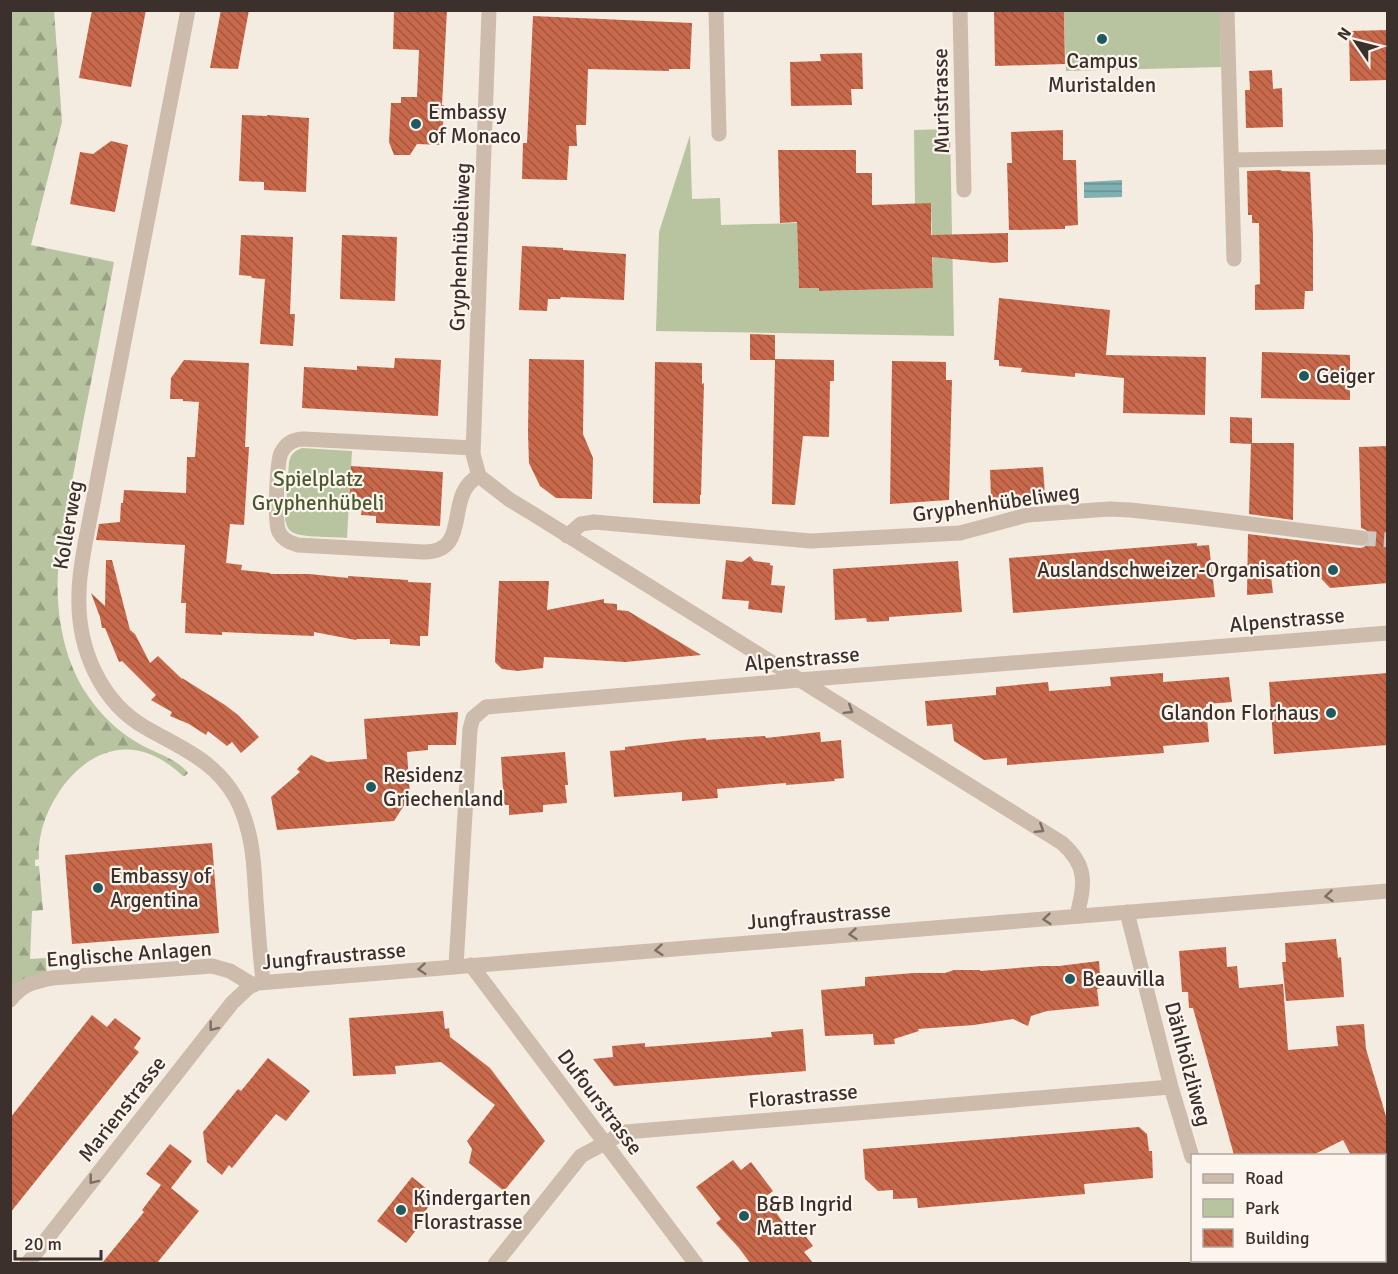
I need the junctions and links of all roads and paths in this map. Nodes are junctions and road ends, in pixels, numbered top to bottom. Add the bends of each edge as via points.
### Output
1 (188, 10) edge
2 (489, 10) edge
3 (716, 10) edge
4 (960, 10) edge
5 (1227, 10) edge
6 (719, 134) dead end
7 (1388, 157) edge
8 (1231, 160) junction
9 (964, 190) dead end
10 (1234, 259) dead end
11 (473, 448) junction
12 (479, 476) junction
13 (567, 536) junction
14 (1361, 538) tunnel mouth
15 (1388, 633) edge
16 (799, 680) junction
17 (1388, 891) edge
18 (1127, 912) junction
19 (1077, 916) junction
20 (464, 966) junction
21 (258, 983) junction
22 (10, 1000) edge
23 (1172, 1087) junction
24 (604, 1142) junction
25 (1191, 1154) edge
26 (27, 1263) edge
27 (495, 1263) edge
28 (696, 1263) edge

1 - 21 street, Kollerweg via 85,544 79,609 85,647 109,696 136,722 208,764 229,787 243,813 253,854
2 - 11 street, Gryphenhübeliweg
3 - 6 street
4 - 9 street, Muristrasse
5 - 8 street
7 - 8 street
8 - 10 street
11 - 12 street, Gryphenhübeliweg
11 - 12 street via 292,441 279,461 276,526 284,539 298,545 435,551 453,536 464,489
12 - 13 street
13 - 14 street, Gryphenhübeliweg via 581,524 594,522 806,541 881,538 960,533 1027,515 1110,509
13 - 16 street
15 - 16 street, Alpenstrasse
16 -> 19 street via 1062,843 1075,856 1083,875
16 - 20 street, Alpenstrasse via 492,706 478,713 470,729
17 -> 18 street, Jungfraustrasse
18 - 19 street, Jungfraustrasse
18 - 23 street, Dählhölzliweg
19 -> 20 street, Jungfraustrasse
20 -> 21 street, Jungfraustrasse
20 - 24 street, Dufourstrasse
21 - 22 street, Englische Anlagen via 212,966 52,978 27,985
21 -> 26 street, Marienstrasse via 232,1003
23 - 24 street, Florastrasse via 625,1132
23 - 25 street, Dählhölzliweg
24 - 27 street, Florastrasse via 581,1156
24 - 28 street, Dufourstrasse

